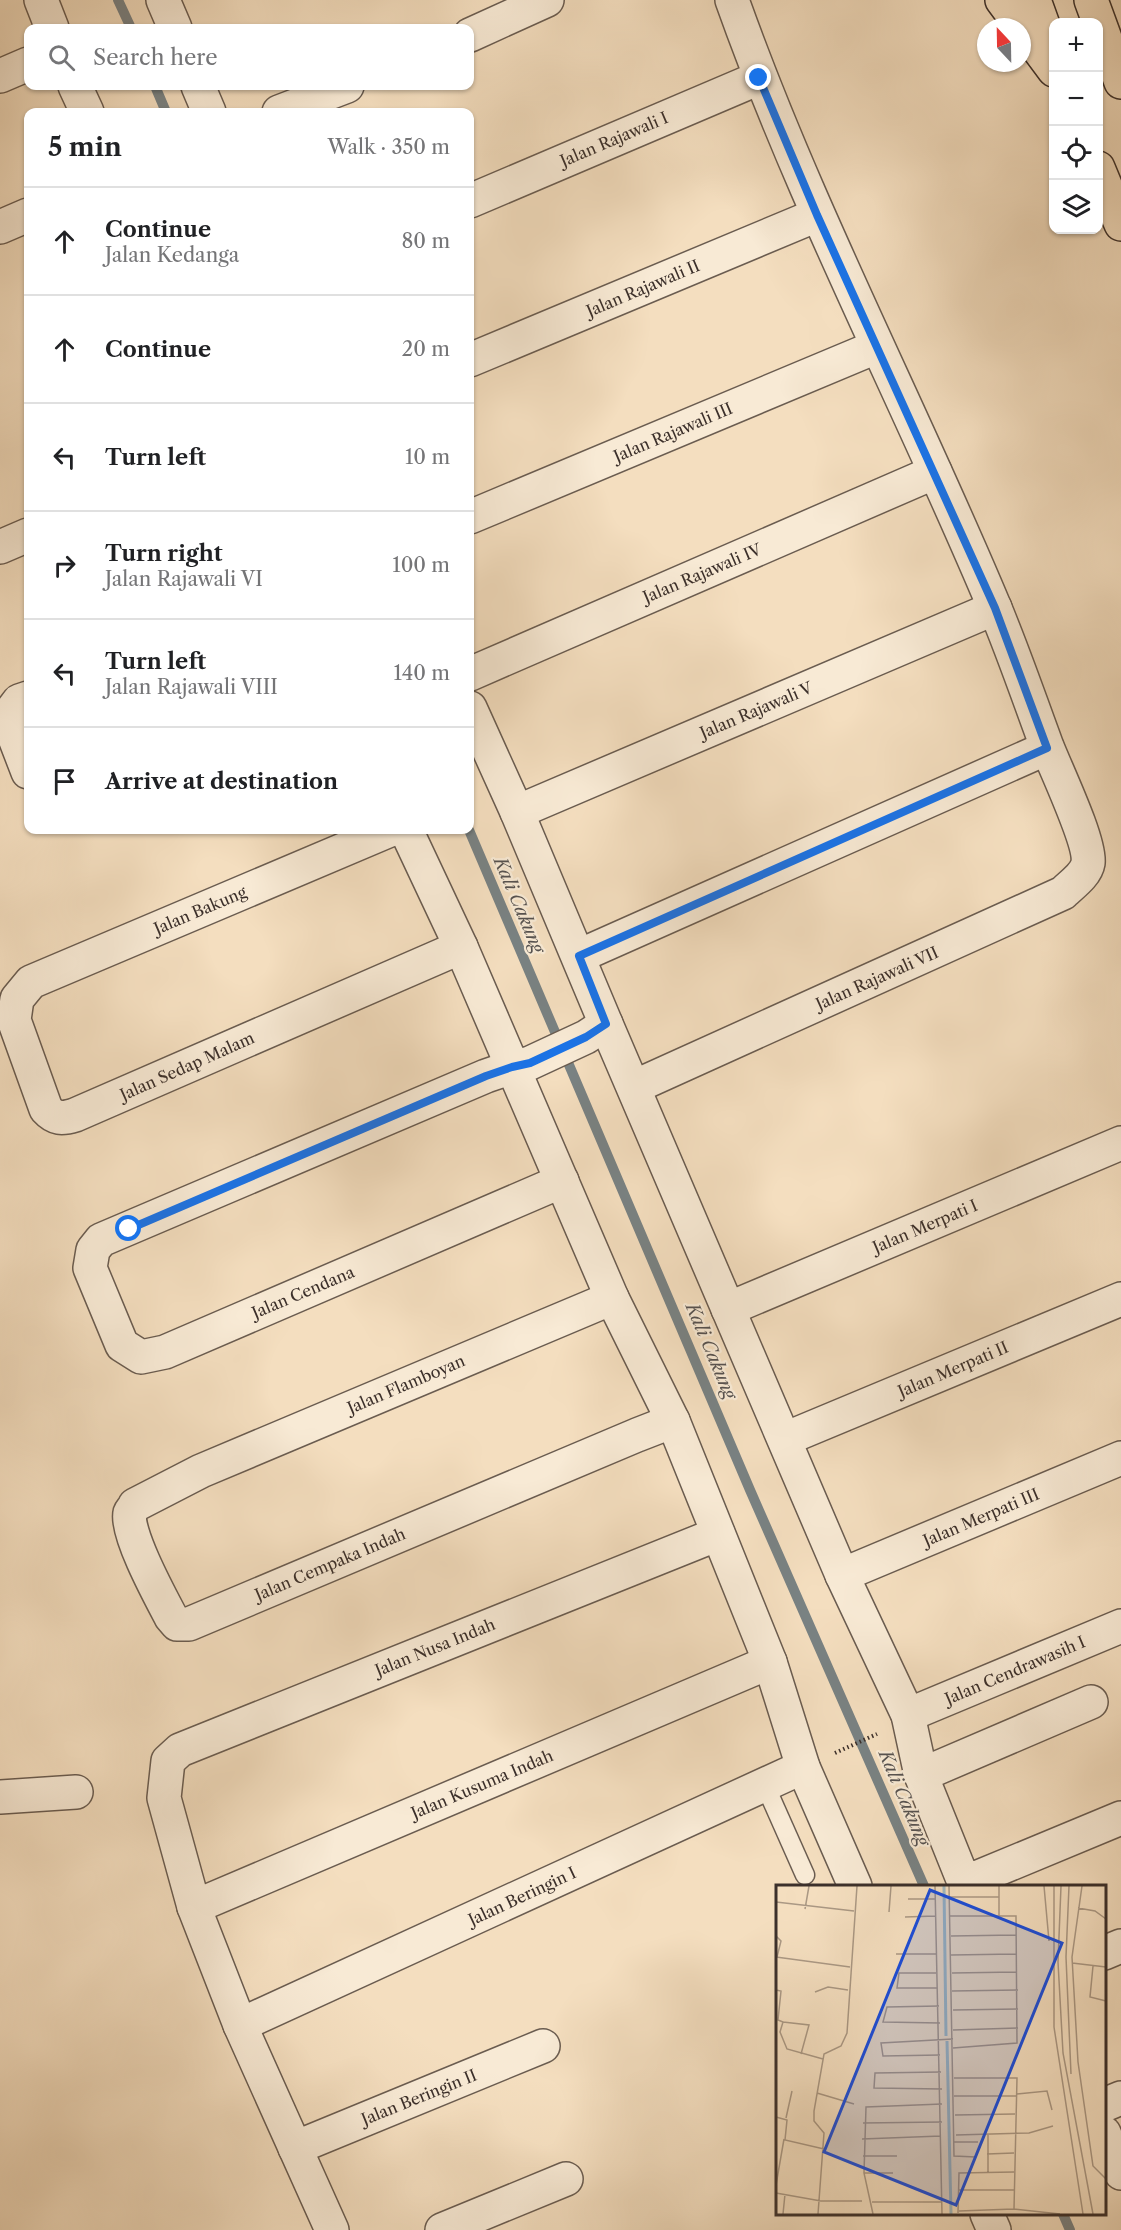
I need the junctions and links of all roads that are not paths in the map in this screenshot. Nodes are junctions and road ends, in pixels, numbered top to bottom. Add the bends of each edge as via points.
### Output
1 (41, 0) edge
2 (163, 0) edge
3 (548, 0) edge
4 (732, 0) edge
5 (1002, 0) edge
6 (1034, 0) edge
7 (1091, 0) edge
8 (50, 24) edge
9 (173, 24) edge
10 (474, 33) edge
11 (1049, 43) edge
12 (1049, 65) edge
13 (24, 66) edge
14 (0, 76) edge
15 (759, 78) junction
16 (1121, 82) edge
17 (77, 90) edge
18 (200, 90) edge
19 (337, 90) edge
20 (85, 108) edge
21 (207, 108) edge
22 (289, 108) edge
23 (1103, 180) edge
24 (474, 199) edge
25 (817, 215) junction
26 (24, 217) edge
27 (1121, 224) edge
28 (0, 227) edge
29 (876, 347) junction
30 (474, 358) edge
31 (935, 472) junction
32 (474, 515) edge
33 (24, 537) edge
34 (0, 547) edge
35 (995, 608) junction
36 (474, 672) edge
37 (24, 700) edge
38 (474, 717) edge
39 (1047, 748) junction
40 (24, 762) edge
41 (517, 812) junction
42 (381, 834) edge
43 (407, 834) edge
44 (448, 952) junction
45 (579, 956) junction
46 (17, 999) joint
47 (596, 1031) junction
48 (521, 1065) junction
49 (634, 1088) junction
50 (1121, 1143) edge
51 (562, 1181) junction
52 (612, 1298) junction
53 (1121, 1299) edge
54 (728, 1309) junction
55 (673, 1421) junction
56 (785, 1439) junction
57 (1121, 1458) edge
58 (201, 1471) joint
59 (718, 1534) junction
60 (842, 1575) junction
61 (1121, 1626) edge
62 (770, 1662) junction
63 (1091, 1702) dead end
64 (908, 1715) junction
65 (816, 1761) junction
66 (919, 1768) junction
67 (765, 1785) junction
68 (76, 1792) dead end
69 (0, 1797) edge
70 (1121, 1818) edge
71 (805, 1875) dead end
72 (854, 1885) edge
73 (194, 1906) junction
74 (1121, 1946) edge
75 (1106, 1952) edge
76 (240, 2025) junction
77 (543, 2046) dead end
78 (1121, 2098) edge
79 (1106, 2104) edge
80 (1106, 2138) edge
81 (295, 2148) junction
82 (1121, 2173) edge
83 (566, 2179) dead end
84 (987, 2215) edge
85 (332, 2230) edge
86 (442, 2230) edge
87 (994, 2230) edge

1 - 8 street
2 - 9 street
3 - 10 street
4 - 15 street, Jalan Rajawali VII
5 - 12 highway
6 - 11 highway
7 - 16 highway
13 - 14 street
15 - 24 street, Jalan Rajawali I
15 - 25 street, Jalan Rajawali VII
17 - 20 street
18 - 21 street
19 - 22 street
23 - 27 highway
25 - 29 street, Jalan Rajawali VII
25 - 30 street, Jalan Rajawali II
26 - 28 street
29 - 31 street, Jalan Rajawali VII
29 - 32 street, Jalan Rajawali III
31 - 35 street, Jalan Rajawali VII
31 - 36 street, Jalan Rajawali IV
33 - 34 street
35 - 39 street, Jalan Rajawali VII
35 - 41 street, Jalan Rajawali V
37 - 40 street via 10,713 11,728
38 - 41 street
39 - 45 street
39 - 49 street, Jalan Rajawali VII via 1084,841 1088,863 1084,873 1063,893
41 - 45 street
42 - 46 street, Jalan Bakung via 31,982
43 - 44 street
44 - 46 street, Jalan Sedap Malam via 65,1118 51,1115 46,1108 14,1020
44 - 48 street
45 - 47 street
47 - 48 street
47 - 49 street
48 - 51 street
48 - 51 street, Jalan Cendana via 486,1076 101,1240 93,1250 90,1268 122,1345 141,1357 165,1352
49 - 54 street
50 - 54 street, Jalan Merpati I
51 - 52 street
52 - 55 street
52 - 58 street, Jalan Flamboyan
53 - 56 street, Jalan Merpati II
54 - 56 street
55 - 58 street, Jalan Cempaka Indah via 189,1624 177,1624 140,1553 130,1514 135,1505
55 - 59 street
56 - 60 street
57 - 60 street, Jalan Merpati III
59 - 62 street
59 - 73 street, Jalan Nusa Indah via 180,1750 168,1761 164,1798
60 - 64 street
61 - 64 street, Jalan Cendrawasih I
62 - 65 street
62 - 73 street, Jalan Kusuma Indah
63 - 66 street
64 - 66 street
65 - 67 street, Jalan Beringin I
65 - 72 street
66 - 70 street via 962,1877 969,1881
67 - 71 lane
67 - 76 street, Jalan Beringin I
68 - 69 street
73 - 76 street
74 - 75 street
76 - 81 street
77 - 81 street, Jalan Beringin II
78 - 79 street
80 - 82 street
81 - 85 street
83 - 86 street
84 - 87 street

